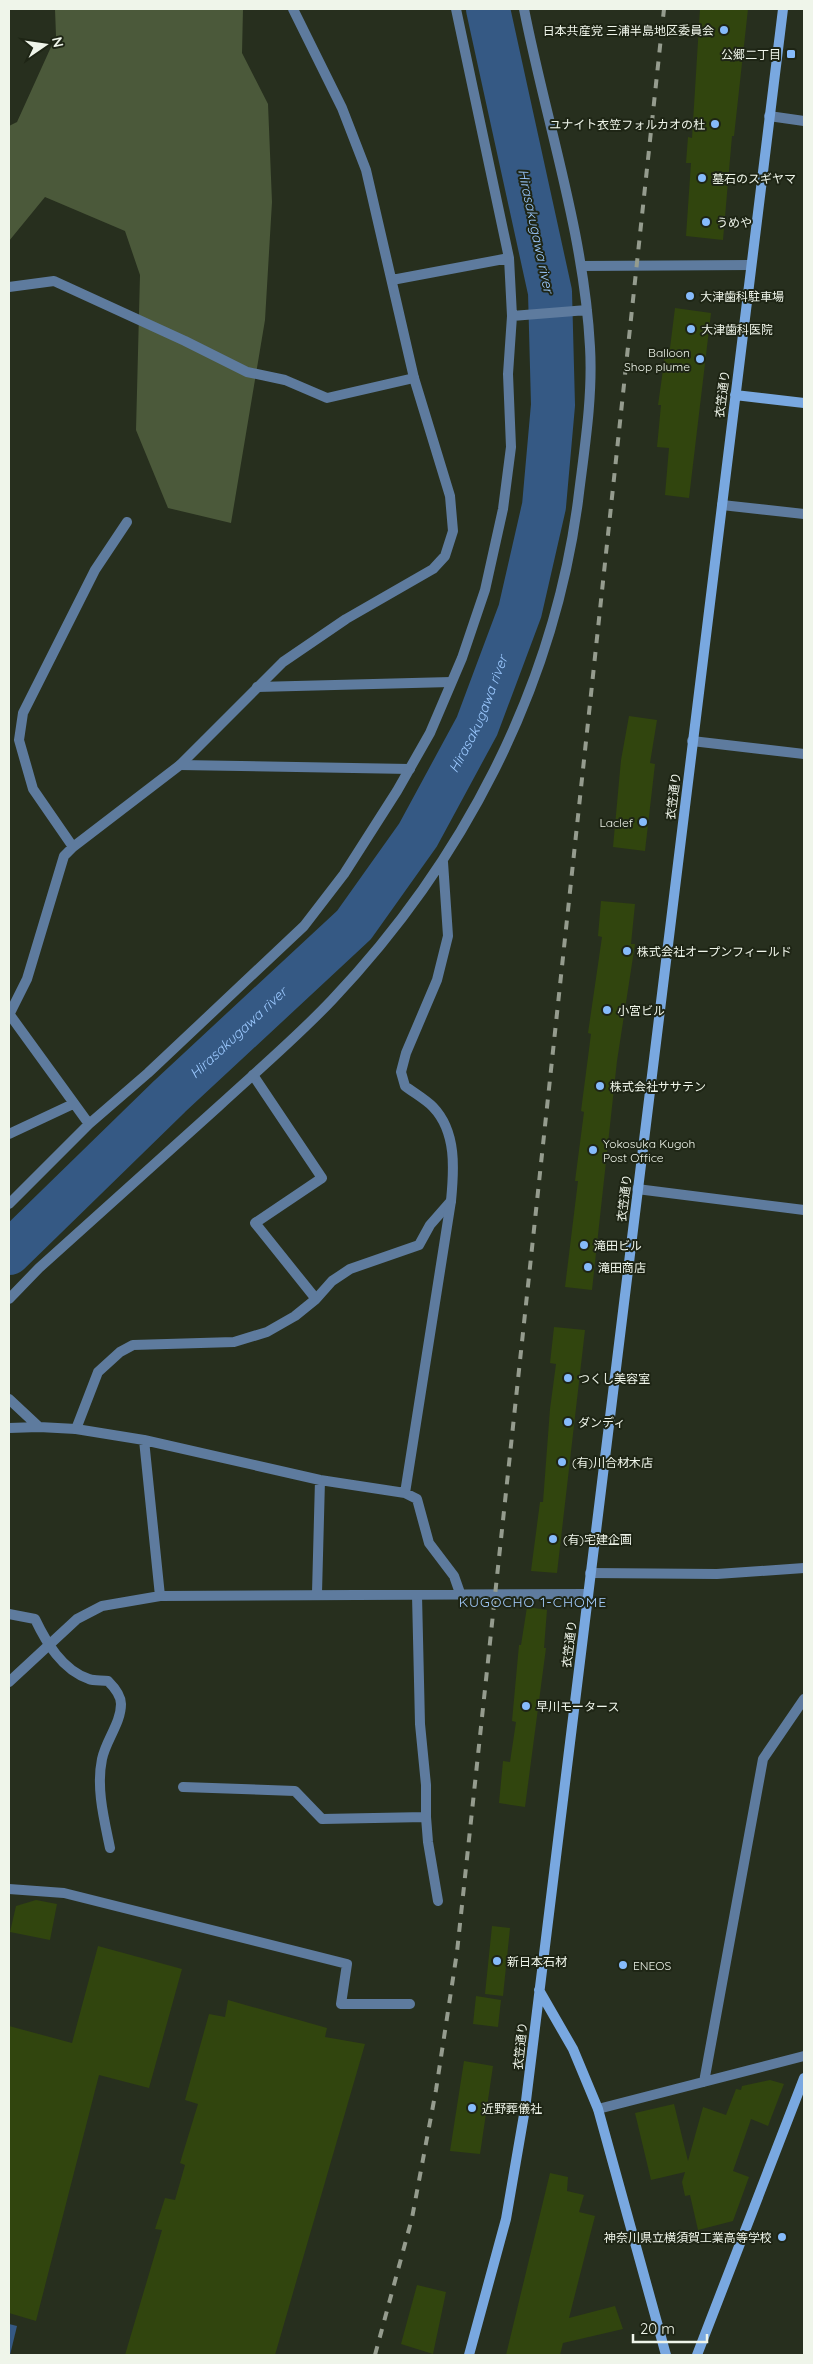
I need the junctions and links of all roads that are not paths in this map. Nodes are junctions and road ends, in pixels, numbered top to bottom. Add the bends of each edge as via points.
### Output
1 (293, 9) edge
2 (456, 9) edge
3 (524, 9) edge
4 (782, 9) edge
5 (769, 116) junction
6 (804, 121) edge
7 (509, 258) junction
8 (751, 265) junction
9 (581, 266) junction
10 (392, 280) junction
11 (9, 287) edge
12 (584, 311) junction
13 (515, 316) junction
14 (414, 378) junction
15 (735, 395) junction
16 (804, 403) edge
17 (722, 505) junction
18 (804, 514) edge
19 (127, 522) dead end
20 (451, 682) junction
21 (257, 688) junction
22 (692, 741) junction
23 (804, 754) edge
24 (180, 766) junction
25 (410, 768) junction
26 (73, 847) junction
27 (443, 862) junction
28 (9, 1015) edge
29 (253, 1075) junction
30 (73, 1104) junction
31 (90, 1124) junction
32 (9, 1134) edge
33 (637, 1188) junction
34 (451, 1201) junction
35 (9, 1204) edge
36 (804, 1210) edge
37 (9, 1299) edge
38 (316, 1299) junction
39 (9, 1399) edge
40 (39, 1427) junction
41 (9, 1428) edge
42 (76, 1429) junction
43 (144, 1440) junction
44 (320, 1480) junction
45 (405, 1493) junction
46 (804, 1568) edge
47 (590, 1572) junction
48 (460, 1593) junction
49 (318, 1594) junction
50 (587, 1594) junction
51 (417, 1595) junction
52 (160, 1596) junction
53 (9, 1614) edge
54 (49, 1647) junction
55 (9, 1682) edge
56 (804, 1699) edge
57 (183, 1786) dead end
58 (426, 1816) junction
59 (110, 1848) dead end
60 (9, 1889) edge
61 (438, 1901) dead end
62 (539, 1990) junction
63 (410, 2004) dead end
64 (804, 2056) edge
65 (804, 2078) edge
66 (704, 2082) junction
67 (598, 2109) junction
68 (469, 2355) edge
69 (666, 2355) edge
70 (697, 2355) edge

1 - 10 street via 342,108 366,170
2 - 7 street
3 - 9 street
4 - 5 street, 衣笠通り
5 - 6 street
5 - 8 street, 衣笠通り
7 - 10 street
7 - 13 street
8 - 9 street
8 - 15 street, 衣笠通り
9 - 12 street
10 - 14 street
11 - 14 street via 54,281 247,372 285,380 328,398
12 - 13 street
12 - 27 street via 590,352 587,408 566,572 553,619 506,748
13 - 20 street via 508,374 511,447 503,509 485,590
14 - 21 street via 450,496 453,531 445,556 432,569 283,662
15 - 16 street
15 - 17 street, 衣笠通り
17 - 18 street
17 - 22 street, 衣笠通り
19 - 26 street via 95,570 24,713 19,740 33,789
20 - 21 street
20 - 25 street via 430,733
21 - 24 street
22 - 23 street
22 - 33 street, 衣笠通り
24 - 25 street
24 - 26 street
25 - 31 street via 344,874 304,926
26 - 28 street via 64,856 27,979
27 - 29 street via 355,974
27 - 34 street via 448,936 437,980 406,1053 402,1072 405,1086 443,1118 451,1143 454,1169
28 - 30 street
29 - 37 street via 39,1268
29 - 38 street via 322,1178 255,1223
30 - 31 street
30 - 32 street
31 - 35 street
33 - 36 street
33 - 47 street, 衣笠通り
34 - 38 street via 430,1225 419,1245 350,1269 332,1281
34 - 45 street
38 - 42 street via 267,1332 234,1342 134,1346 120,1352 98,1372
39 - 40 street
40 - 41 street
40 - 42 street
42 - 43 street
43 - 44 street
43 - 52 street
44 - 45 street
44 - 49 street
45 - 48 street via 417,1498 429,1543 454,1576
46 - 47 street via 717,1574
47 - 50 street, 衣笠通り
48 - 50 street
48 - 51 street
49 - 51 street
49 - 52 street
50 - 62 street, 衣笠通り
51 - 58 street
52 - 54 street via 102,1606 77,1620
53 - 54 street via 35,1620
54 - 55 street
54 - 59 street via 75,1672 89,1680 108,1681 116,1689 121,1703 102,1758 100,1777
56 - 66 street via 764,1759
57 - 58 street via 295,1792 322,1819
58 - 61 street
60 - 63 street via 64,1893 347,1964 341,2004
62 - 67 street via 573,2049
62 - 68 street, 衣笠通り via 526,2109 506,2219
64 - 66 street
65 - 70 street
66 - 67 street
67 - 69 street

